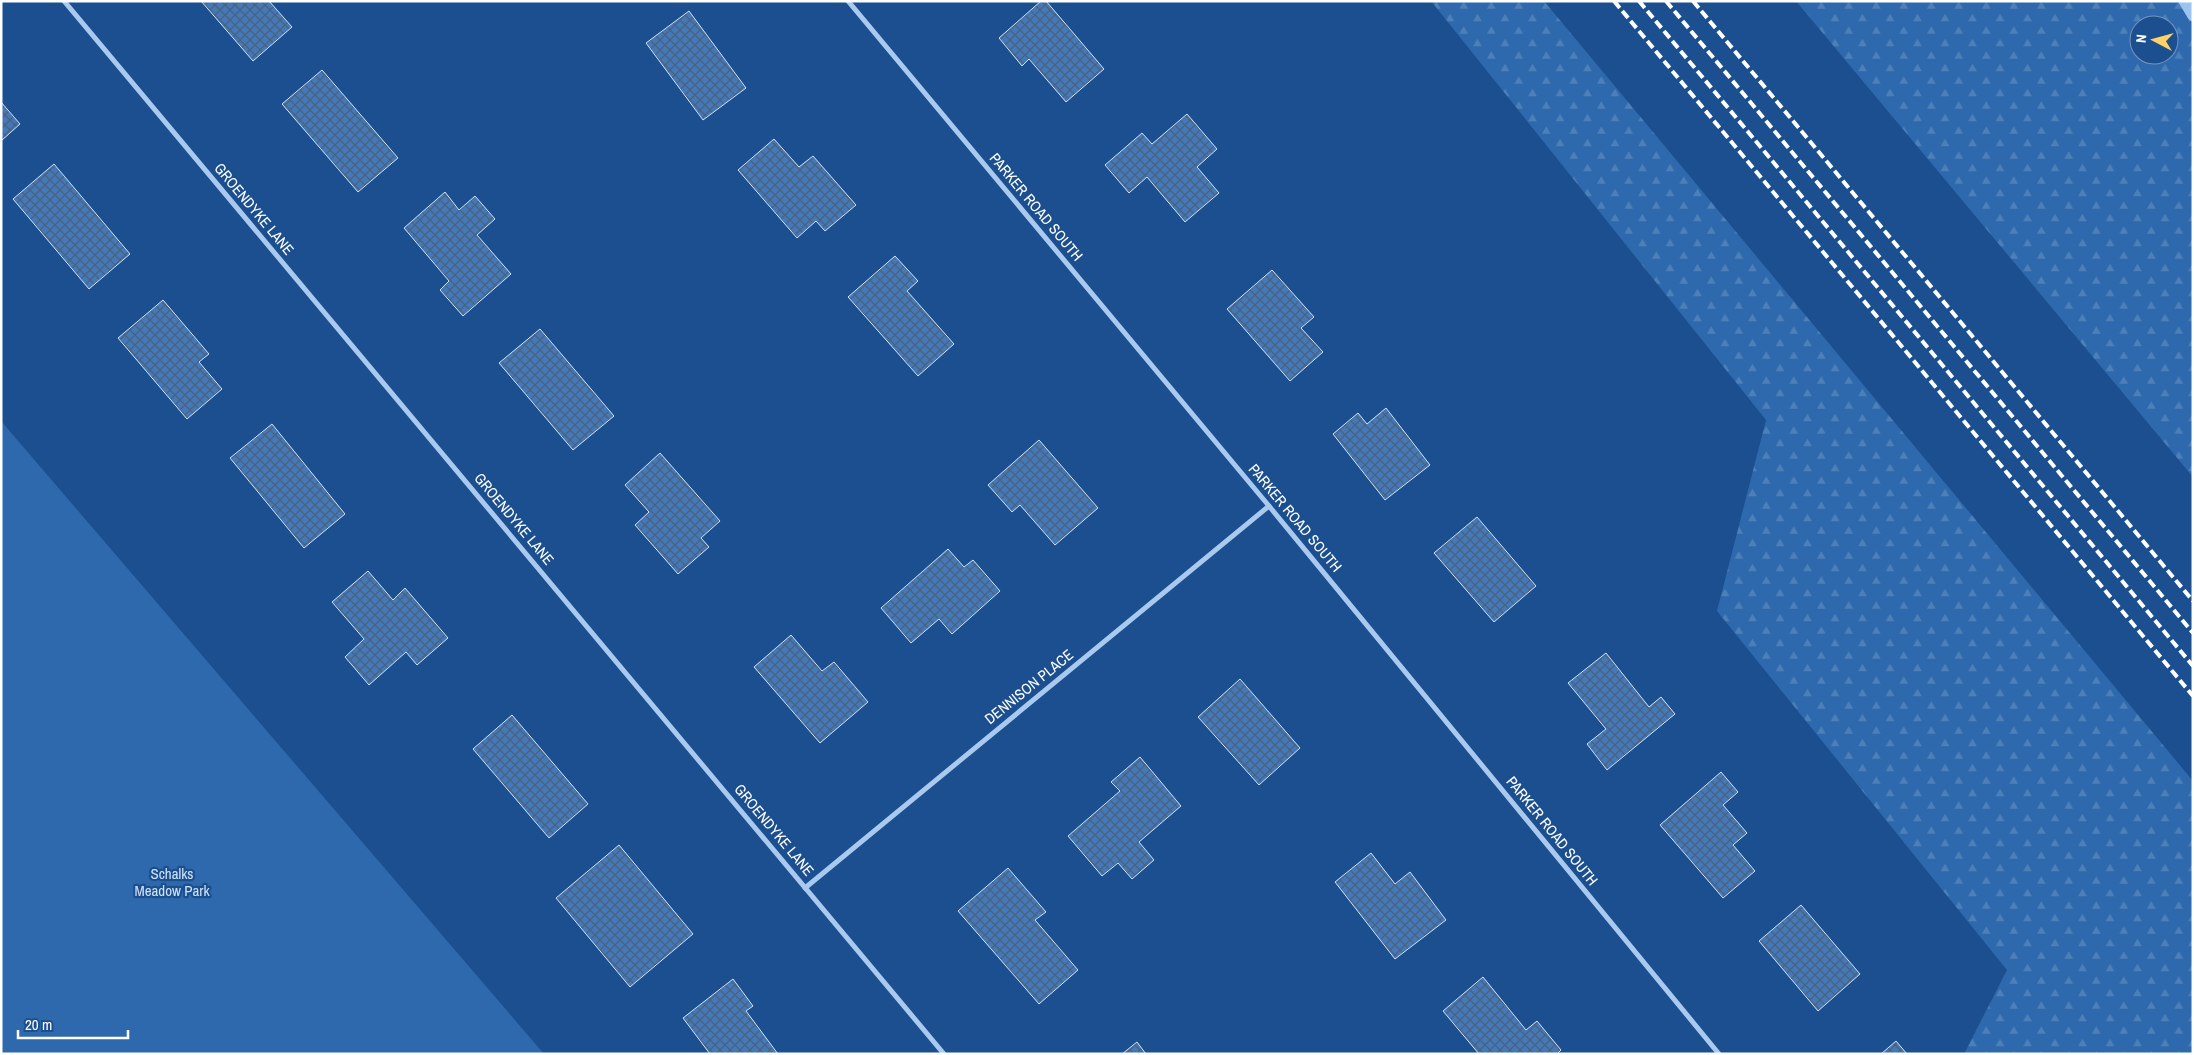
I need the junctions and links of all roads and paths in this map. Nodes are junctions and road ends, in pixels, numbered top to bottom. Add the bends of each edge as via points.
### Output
1 (64, 1) edge
2 (848, 1) edge
3 (1269, 506) junction
4 (806, 888) junction
5 (944, 1054) edge
6 (1719, 1054) edge

1 - 4 street, GROENDYKE LANE
2 - 3 street, PARKER ROAD SOUTH
3 - 4 street, DENNISON PLACE
3 - 6 street, PARKER ROAD SOUTH
4 - 5 street, GROENDYKE LANE

